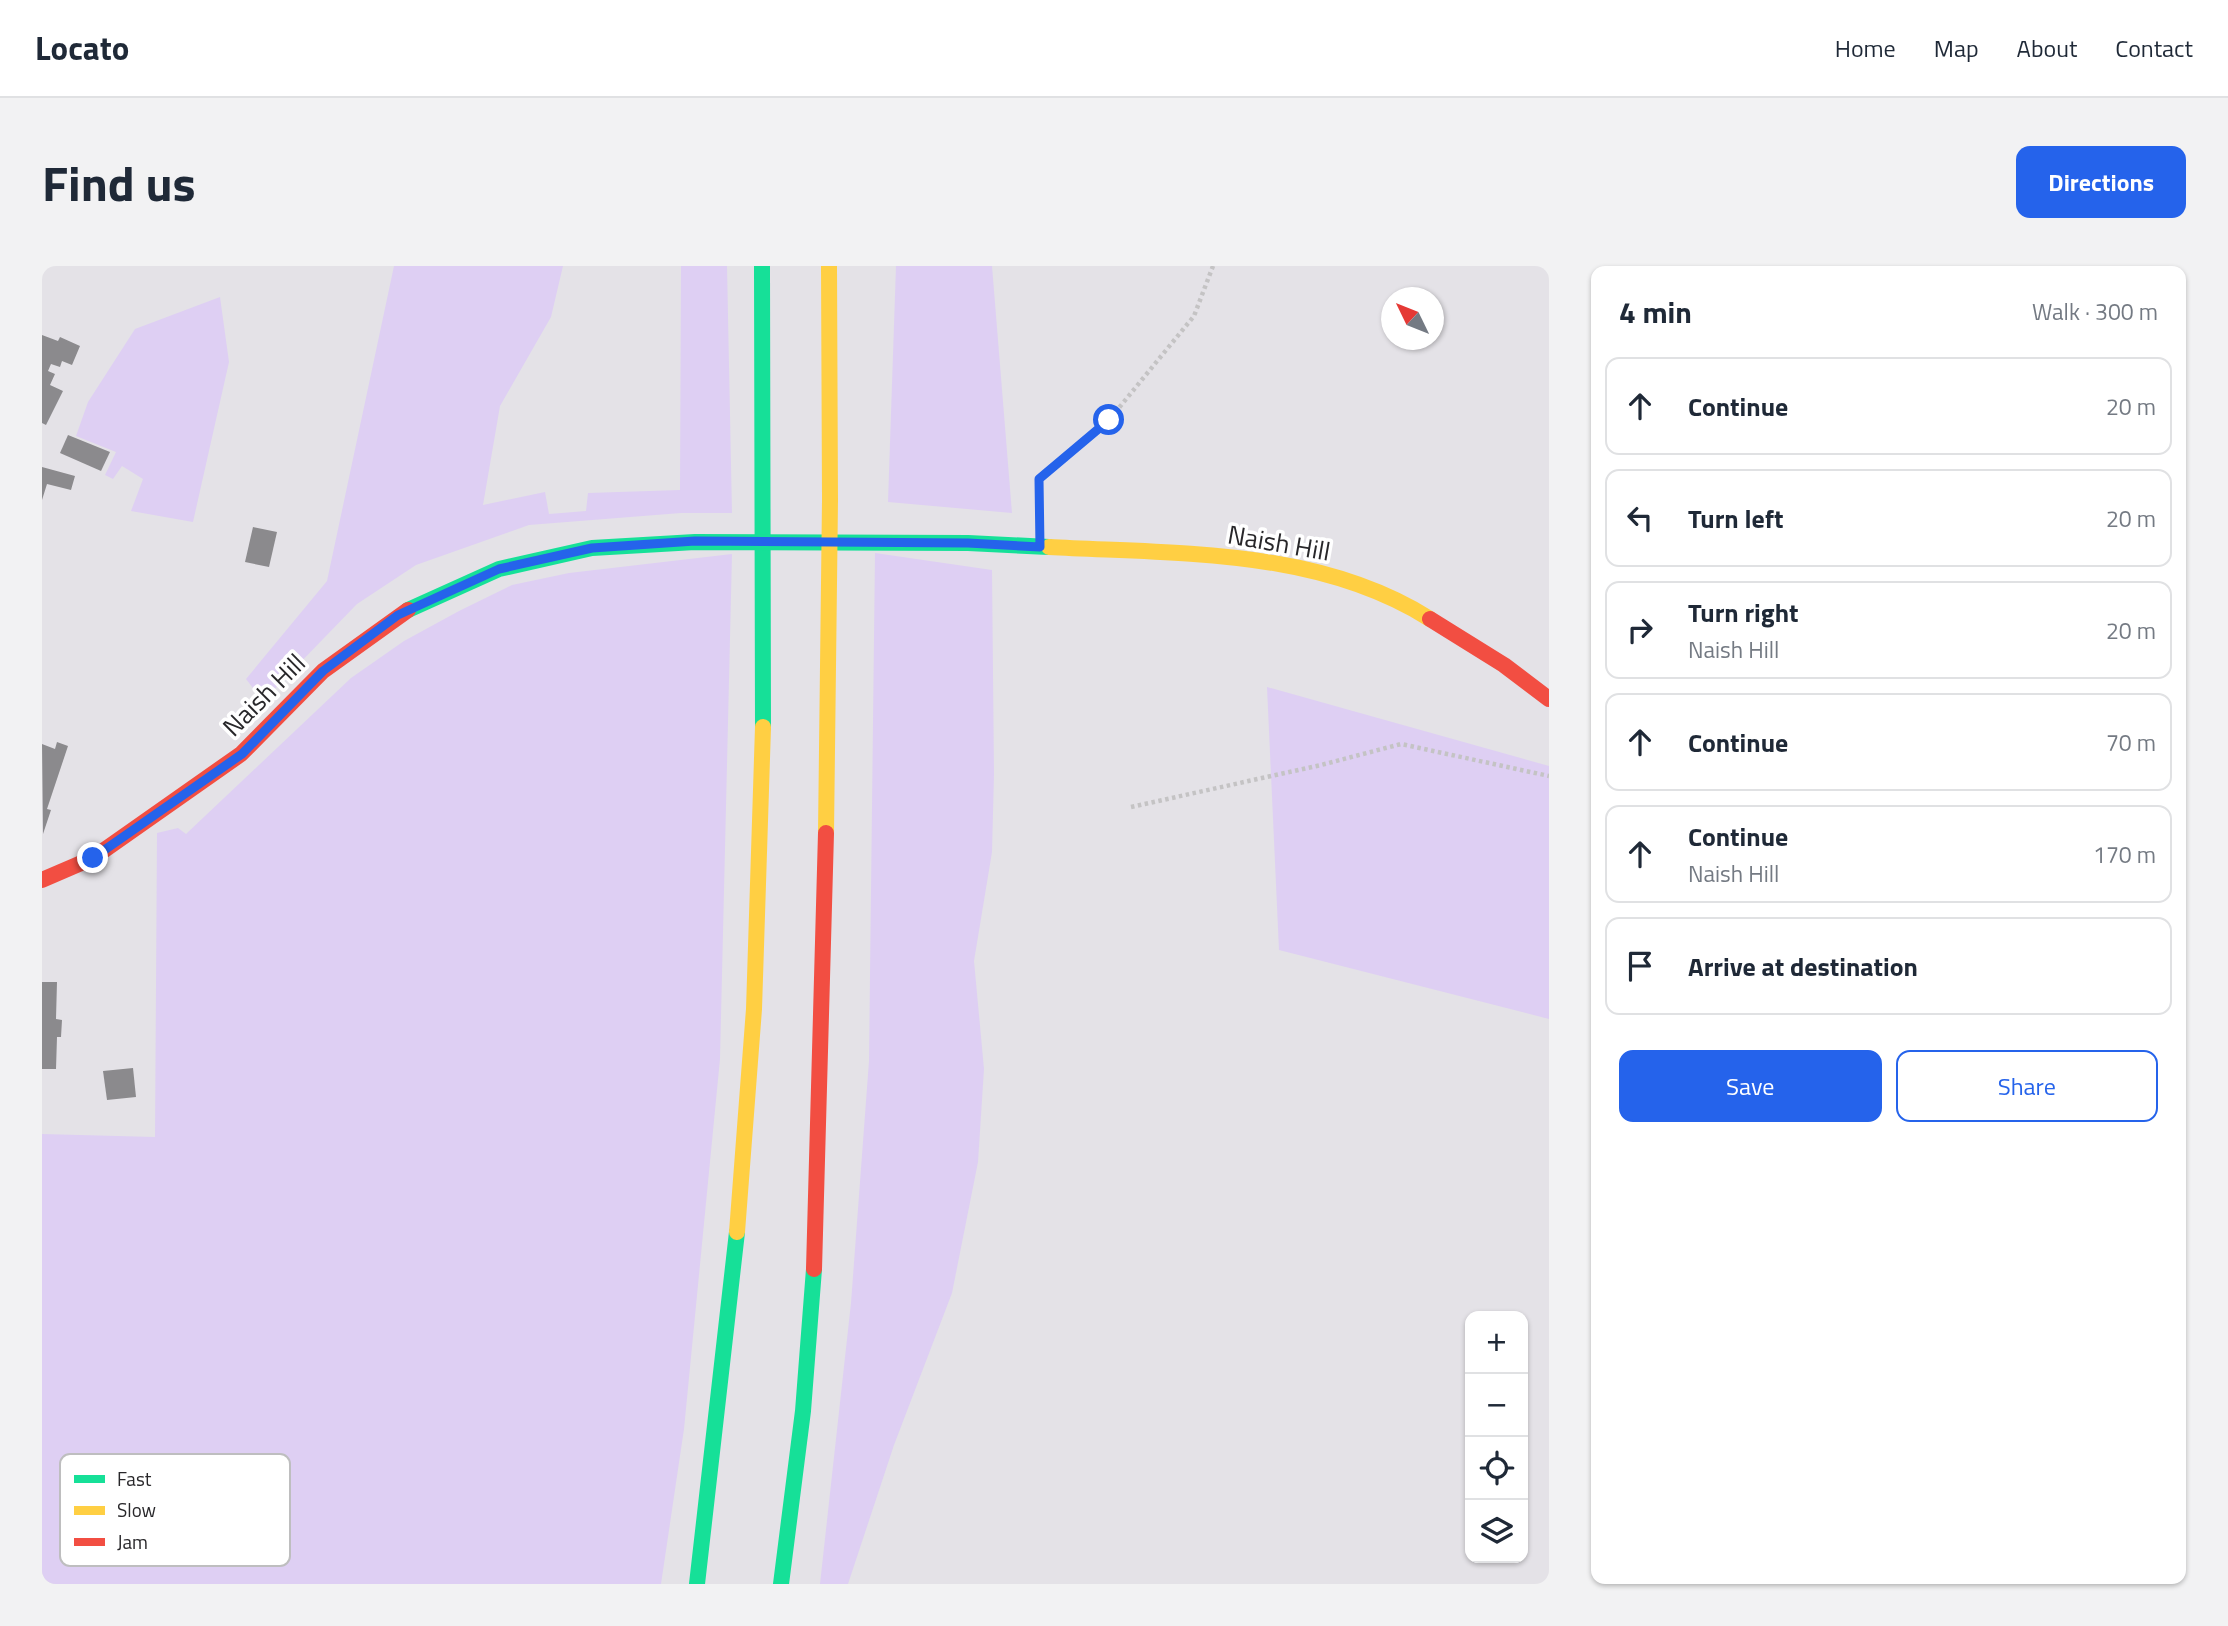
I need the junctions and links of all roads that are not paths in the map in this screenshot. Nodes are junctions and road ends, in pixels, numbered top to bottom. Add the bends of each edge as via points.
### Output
1 (762, 266) edge
2 (829, 266) edge
3 (1549, 699) edge
4 (42, 880) edge
5 (697, 1584) edge
6 (781, 1584) edge

1 - 5 main road via 764,674 754,1008 736,1258
2 - 6 main road via 833,463 820,1167 802,1423
3 - 4 main road, Naish Hill via 1418,611 1341,579 1246,557 968,543 695,541 592,548 499,569 398,615 323,671 242,754 93,858

